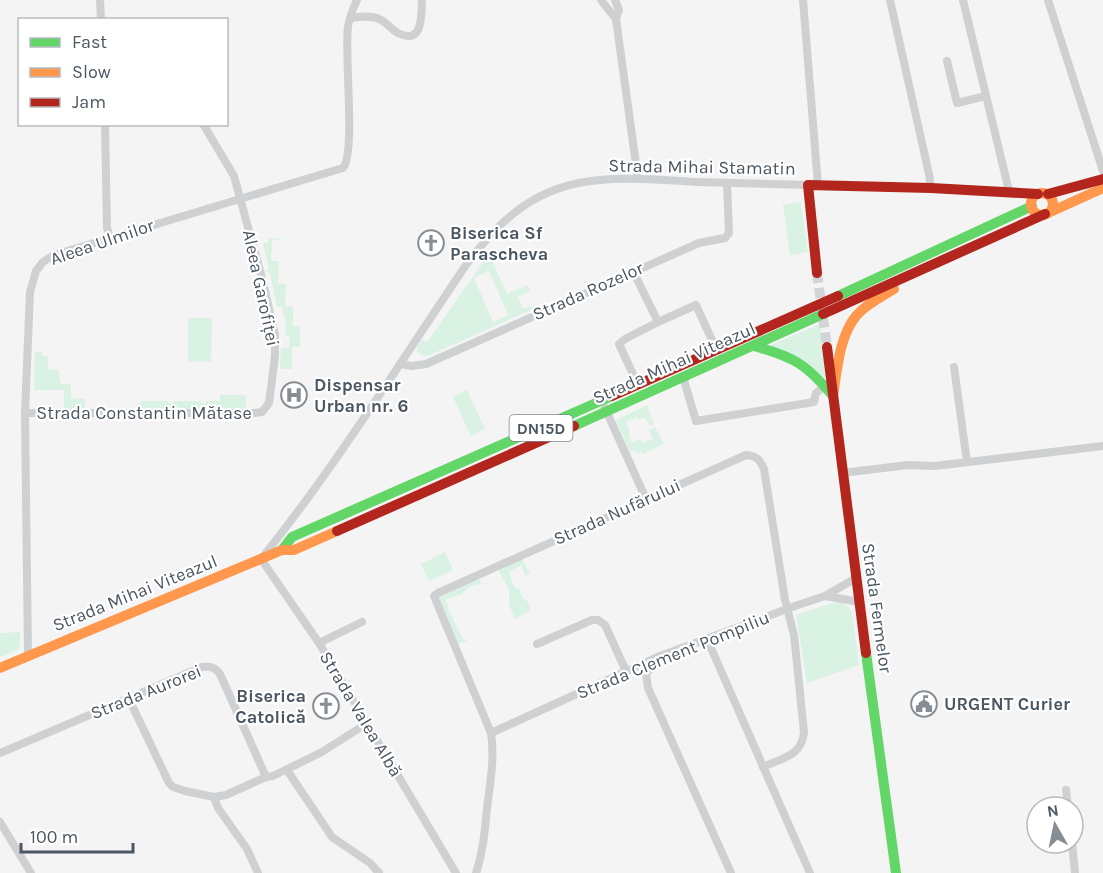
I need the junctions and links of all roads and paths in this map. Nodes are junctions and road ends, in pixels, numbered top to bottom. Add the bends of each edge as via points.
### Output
1 (100, 0) edge
2 (357, 0) edge
3 (422, 0) edge
4 (601, 0) edge
5 (615, 0) edge
6 (803, 0) edge
7 (890, 0) edge
8 (963, 0) edge
9 (1048, 0) edge
10 (101, 18) edge
11 (351, 18) junction
12 (616, 19) junction
13 (947, 61) dead end
14 (986, 96) junction
15 (105, 126) edge
16 (204, 126) edge
17 (1103, 171) edge
18 (1103, 178) edge
19 (638, 179) junction
20 (727, 183) junction
21 (813, 185) junction
22 (931, 188) junction
23 (1103, 188) edge
24 (1009, 191) junction
25 (1043, 194) junction
26 (241, 198) junction
27 (1032, 206) junction
28 (1046, 214) junction
29 (110, 237) junction
30 (927, 267) junction
31 (633, 271) junction
32 (817, 273) tunnel mouth
33 (658, 322) junction
34 (754, 345) junction
35 (827, 347) tunnel mouth
36 (716, 349) junction
37 (703, 355) junction
38 (400, 364) junction
39 (708, 366) junction
40 (954, 367) dead end
41 (682, 377) junction
42 (638, 385) junction
43 (825, 386) junction
44 (833, 396) junction
45 (604, 407) junction
46 (262, 412) joint
47 (26, 413) junction
48 (1103, 446) edge
49 (967, 462) junction
50 (842, 473) junction
51 (646, 499) junction
52 (289, 532) junction
53 (282, 550) junction
54 (261, 559) junction
55 (856, 578) junction
56 (825, 596) junction
57 (860, 602) junction
58 (788, 609) junction
59 (362, 622) dead end
60 (707, 639) junction
61 (319, 643) junction
62 (537, 644) dead end
63 (28, 655) junction
64 (660, 656) junction
65 (0, 668) edge
66 (626, 671) junction
67 (129, 699) junction
68 (366, 724) junction
69 (491, 733) junction
70 (0, 753) edge
71 (763, 767) junction
72 (287, 770) junction
73 (266, 777) junction
74 (1066, 790) dead end
75 (1067, 795) edge
76 (214, 796) junction
77 (0, 822) edge
78 (1073, 855) edge
79 (31, 873) edge
80 (258, 873) edge
81 (379, 873) edge
82 (456, 873) edge
83 (476, 873) edge
84 (731, 873) edge
85 (810, 873) edge
86 (896, 873) edge
87 (1075, 873) edge

1 - 10 street
2 - 11 street, Aleea Ulmilor
3 - 11 street via 421,23 417,32 411,34 399,33 376,18
4 - 12 street
5 - 12 street via 619,10
6 - 21 street
7 - 22 street
8 - 14 street
9 - 17 street
11 - 26 street, Aleea Ulmilor via 346,165 330,174
12 - 19 street
13 - 14 street via 957,103
14 - 24 street
15 - 29 street
16 - 26 street, Aleea Garofiței via 230,167
18 - 25 main road
19 - 20 street, Strada Mihai Stamatin
19 - 38 street, Strada Mihai Stamatin via 564,187 536,198 507,218 466,266
20 - 21 street, Strada Mihai Stamatin
20 - 31 street, Strada Rozelor via 729,233 725,238 699,243
21 - 22 main road, Strada Mihai Stamatin
21 - 32 main road
22 - 24 main road, Strada Mihai Stamatin
23 - 28 main road, Strada Mihai Viteazul / DN15D
24 - 25 main road, Strada Mihai Stamatin
25 - 27 main road via 1033,198
25 - 28 main road via 1053,202
26 - 29 street, Aleea Ulmilor
26 - 46 street, Aleea Garofiței via 274,335 269,403
27 - 28 main road via 1036,213
27 - 36 main road, Strada Mihai Viteazul / DN15D
28 - 30 main road, Strada Mihai Viteazul / DN15D
29 - 47 street, Aleea Ulmilor via 54,255 36,271 30,292
30 - 34 main road, Strada Mihai Viteazul / DN15D
30 - 44 main road via 854,318 842,348
31 - 33 street
31 - 38 street, Strada Rozelor via 426,364
33 - 36 street via 696,305
33 - 42 street via 619,344
34 - 39 main road, Strada Mihai Viteazul / DN15D
34 - 43 main road via 794,357
35 - 44 main road, Strada Fermelor
36 - 37 main road, Strada Mihai Viteazul / DN15D
37 - 39 main road
37 - 42 main road, Strada Mihai Viteazul / DN15D
38 - 52 street, Strada Mihai Stamatin
39 - 41 main road, Strada Mihai Viteazul / DN15D
40 - 49 street
41 - 43 street via 696,422 814,402 816,393
41 - 45 main road, Strada Mihai Viteazul / DN15D
42 - 45 main road, Strada Mihai Viteazul / DN15D
43 - 44 main road
44 - 50 main road, Strada Fermelor
45 - 51 street
45 - 52 main road, Strada Mihai Viteazul / DN15D
45 - 53 main road, Strada Mihai Viteazul / DN15D via 294,550
46 - 47 street, Strada Constantin Mătase
47 - 63 street, Aleea Ulmilor
48 - 49 street
49 - 50 street
50 - 55 main road, Strada Fermelor
51 - 58 street, Strada Nufărului via 746,455 758,458 764,469
51 - 69 street, Strada Nufărului via 434,596
52 - 53 main road, Strada Mihai Viteazul / DN15D
52 - 54 street, Strada Mihai Stamatin
53 - 54 main road, Strada Mihai Viteazul / DN15D
54 - 61 street, Strada Valea Albă
54 - 63 main road, Strada Mihai Viteazul / DN15D
55 - 56 street
55 - 57 main road, Strada Fermelor
56 - 57 street, Strada Clement Pompiliu
56 - 58 street, Strada Clement Pompiliu
57 - 86 main road, Strada Fermelor
58 - 60 street, Strada Clement Pompiliu
58 - 71 street, Strada Nufărului via 794,635 803,742 798,751
59 - 61 street
60 - 64 street, Strada Clement Pompiliu
60 - 71 street
61 - 68 street, Strada Valea Albă
62 - 66 street via 598,620 605,625
63 - 65 main road, Strada Mihai Viteazul / DN15D
64 - 66 street, Strada Clement Pompiliu
64 - 84 street via 646,674 648,688
66 - 69 street, Strada Clement Pompiliu
67 - 70 street, Strada Aurorei
67 - 73 street, Strada Aurorei via 202,667 216,669
67 - 76 street via 169,783 185,791
68 - 72 street
68 - 82 street, Strada Valea Albă
69 - 83 street, Strada Nufărului via 494,754
71 - 85 street
72 - 73 street
72 - 81 street via 332,837
73 - 76 street via 226,795
74 - 75 street
76 - 80 street
77 - 79 street
78 - 87 street

